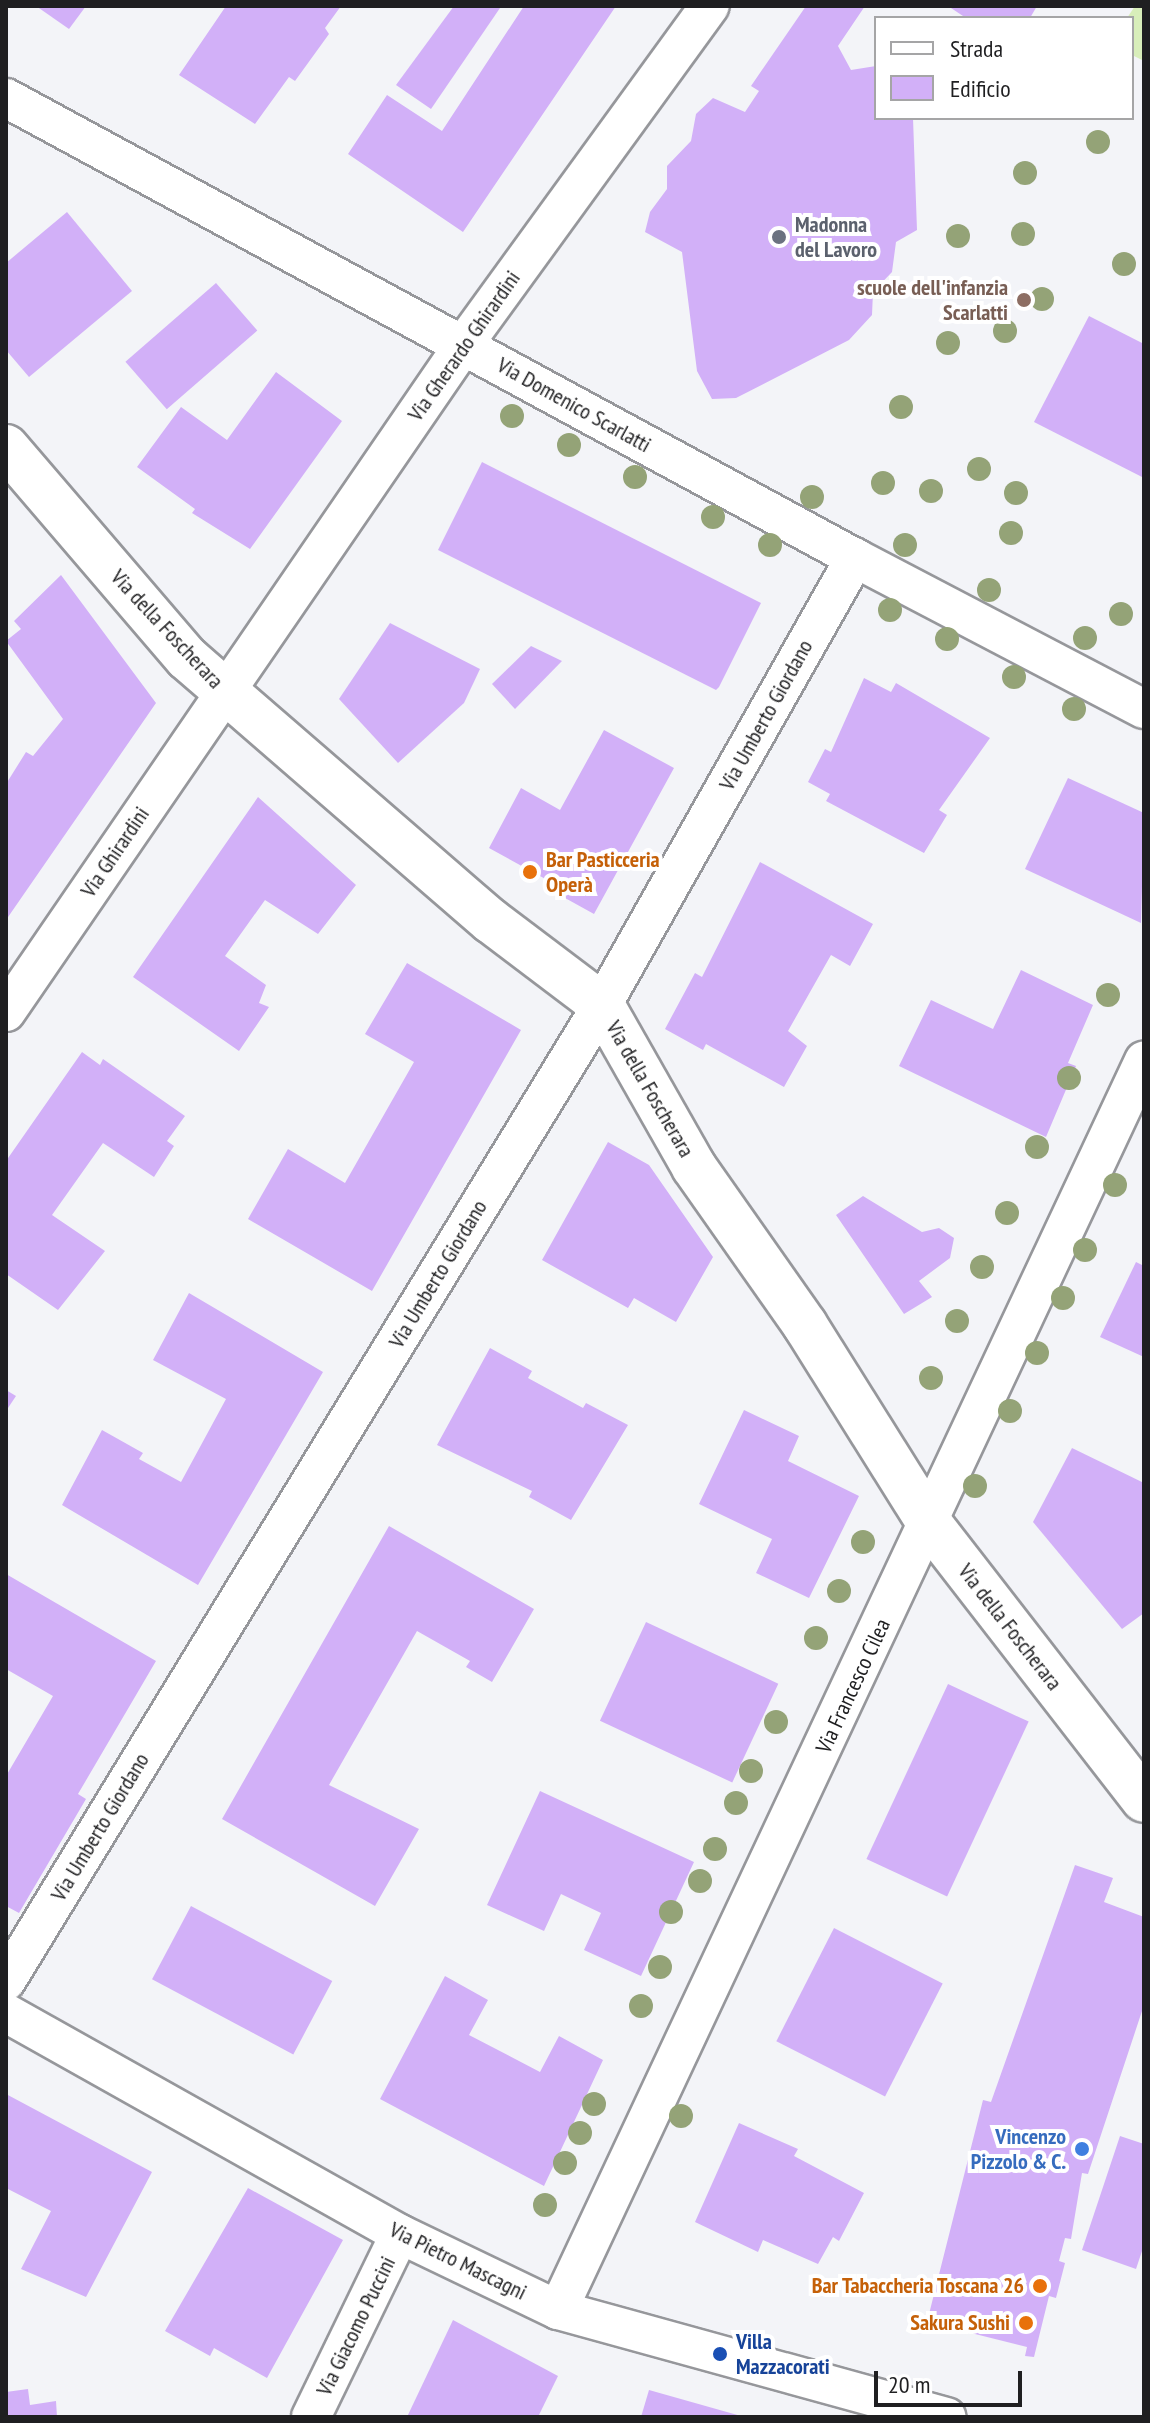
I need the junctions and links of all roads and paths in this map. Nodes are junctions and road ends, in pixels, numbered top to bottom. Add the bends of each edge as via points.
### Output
1 (710, 6) edge
2 (6, 98) edge
3 (464, 344) junction
4 (6, 447) edge
5 (855, 558) junction
6 (224, 691) junction
7 (1144, 709) edge
8 (602, 1005) junction
9 (6, 1012) edge
10 (1144, 1061) edge
11 (930, 1524) junction
12 (1144, 1800) edge
13 (6, 1981) edge
14 (6, 2013) edge
15 (400, 2234) junction
16 (558, 2310) junction
17 (311, 2417) edge
18 (947, 2417) edge

1 - 3 street, Via Gherardo Ghirardini
2 - 3 street, Via Domenico Scarlatti
3 - 5 street, Via Domenico Scarlatti
3 - 6 street, Via Gherardo Ghirardini
4 - 6 street, Via della Foscherara via 187,658
5 - 7 street, Via Domenico Scarlatti
5 - 8 street, Via Umberto Giordano
6 - 8 street, Via della Foscherara via 491,921
6 - 9 street, Via Ghirardini
8 - 11 street, Via della Foscherara via 694,1167 805,1325
8 - 13 street, Via Umberto Giordano
10 - 11 street, Via Francesco Cilea
11 - 12 street, Via della Foscherara
11 - 16 street, Via Francesco Cilea
14 - 15 street, Via Pietro Mascagni
15 - 16 street, Via Pietro Mascagni
15 - 17 street, Via Giacomo Puccini
16 - 18 street, Via Pietro Mascagni

